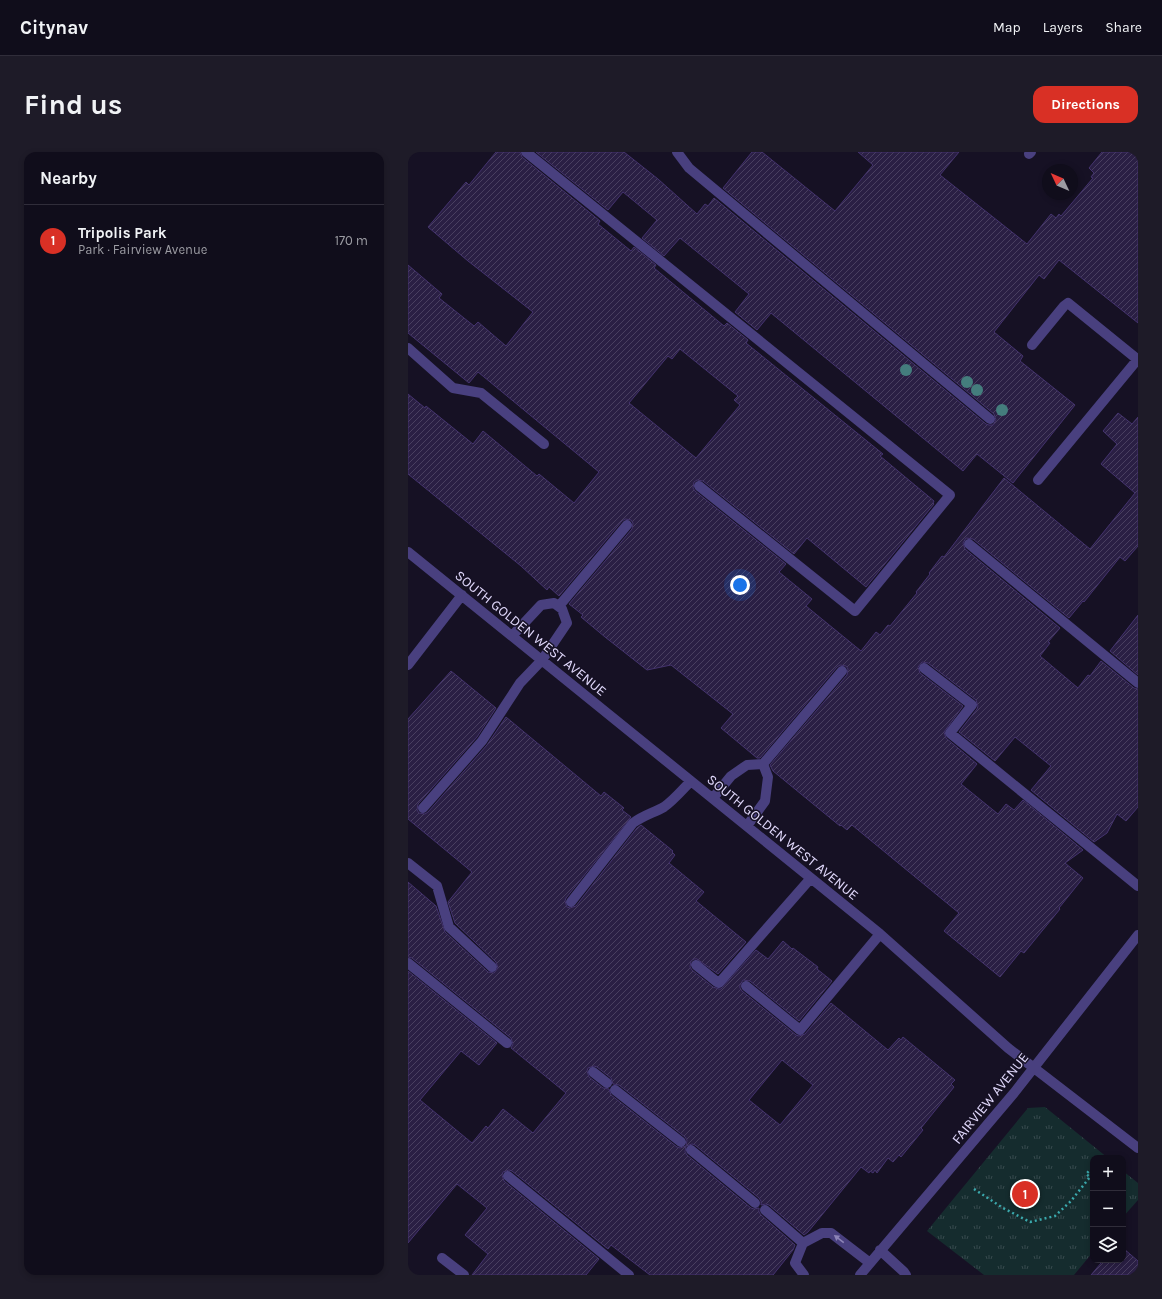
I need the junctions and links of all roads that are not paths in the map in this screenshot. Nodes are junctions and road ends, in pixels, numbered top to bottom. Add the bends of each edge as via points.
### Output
1 (526, 152) edge
2 (677, 152) edge
3 (1032, 345) dead end
4 (408, 348) edge
5 (1138, 359) edge
6 (990, 419) dead end
7 (544, 444) dead end
8 (1038, 480) dead end
9 (699, 486) dead end
10 (627, 525) dead end
11 (970, 544) dead end
12 (408, 552) edge
13 (462, 595) junction
14 (558, 606) junction
15 (512, 636) junction
16 (542, 660) junction
17 (408, 665) edge
18 (924, 668) dead end
19 (842, 671) dead end
20 (1138, 684) edge
21 (763, 764) junction
22 (691, 781) junction
23 (713, 798) junction
24 (423, 808) dead end
25 (747, 826) junction
26 (408, 863) edge
27 (811, 878) junction
28 (1138, 886) edge
29 (571, 902) dead end
30 (880, 934) junction
31 (1138, 935) edge
32 (408, 963) edge
33 (696, 965) dead end
34 (492, 967) dead end
35 (746, 986) dead end
36 (507, 1043) dead end
37 (1033, 1068) junction
38 (593, 1072) dead end
39 (607, 1083) dead end
40 (615, 1090) dead end
41 (681, 1142) dead end
42 (1138, 1148) edge
43 (691, 1150) dead end
44 (508, 1176) dead end
45 (755, 1203) dead end
46 (764, 1210) dead end
47 (803, 1243) junction
48 (880, 1250) junction
49 (442, 1258) dead end
50 (870, 1263) junction
51 (464, 1275) edge
52 (629, 1275) edge
53 (804, 1275) edge
54 (860, 1275) edge
55 (906, 1275) edge

1 - 9 street via 950,495 855,611
2 - 6 street via 689,168
3 - 5 street via 1068,303
4 - 7 street via 453,388 481,393
5 - 8 street
10 - 14 street
11 - 20 street
12 - 13 street, SOUTH GOLDEN WEST AVENUE
13 - 15 street, SOUTH GOLDEN WEST AVENUE
13 - 17 street
14 - 15 street via 554,603 541,604
14 - 16 street via 562,609 567,623
15 - 16 street, SOUTH GOLDEN WEST AVENUE
16 - 22 street, SOUTH GOLDEN WEST AVENUE
16 - 24 street via 520,683 482,741
18 - 28 street via 972,705 950,733
19 - 21 street
21 - 23 street via 747,765 731,776
21 - 25 street via 768,777 765,801
22 - 23 street, SOUTH GOLDEN WEST AVENUE
22 - 29 street via 669,803 634,823
23 - 25 street, SOUTH GOLDEN WEST AVENUE
25 - 27 street, SOUTH GOLDEN WEST AVENUE
26 - 34 street via 437,886 449,927
27 - 30 street, SOUTH GOLDEN WEST AVENUE
27 - 33 street via 719,983
30 - 35 street via 800,1030
30 - 37 street, SOUTH GOLDEN WEST AVENUE
31 - 37 street, FAIRVIEW AVENUE
32 - 36 street
37 - 42 street, SOUTH GOLDEN WEST AVENUE
37 - 48 street, FAIRVIEW AVENUE
38 - 39 street
40 - 41 street
43 - 45 street
44 - 52 street
46 - 47 street
50 -> 47 street via 831,1233 822,1233
47 - 53 street via 795,1263
48 - 50 street, FAIRVIEW AVENUE
48 - 55 street
49 - 51 street
50 - 54 street, FAIRVIEW AVENUE

